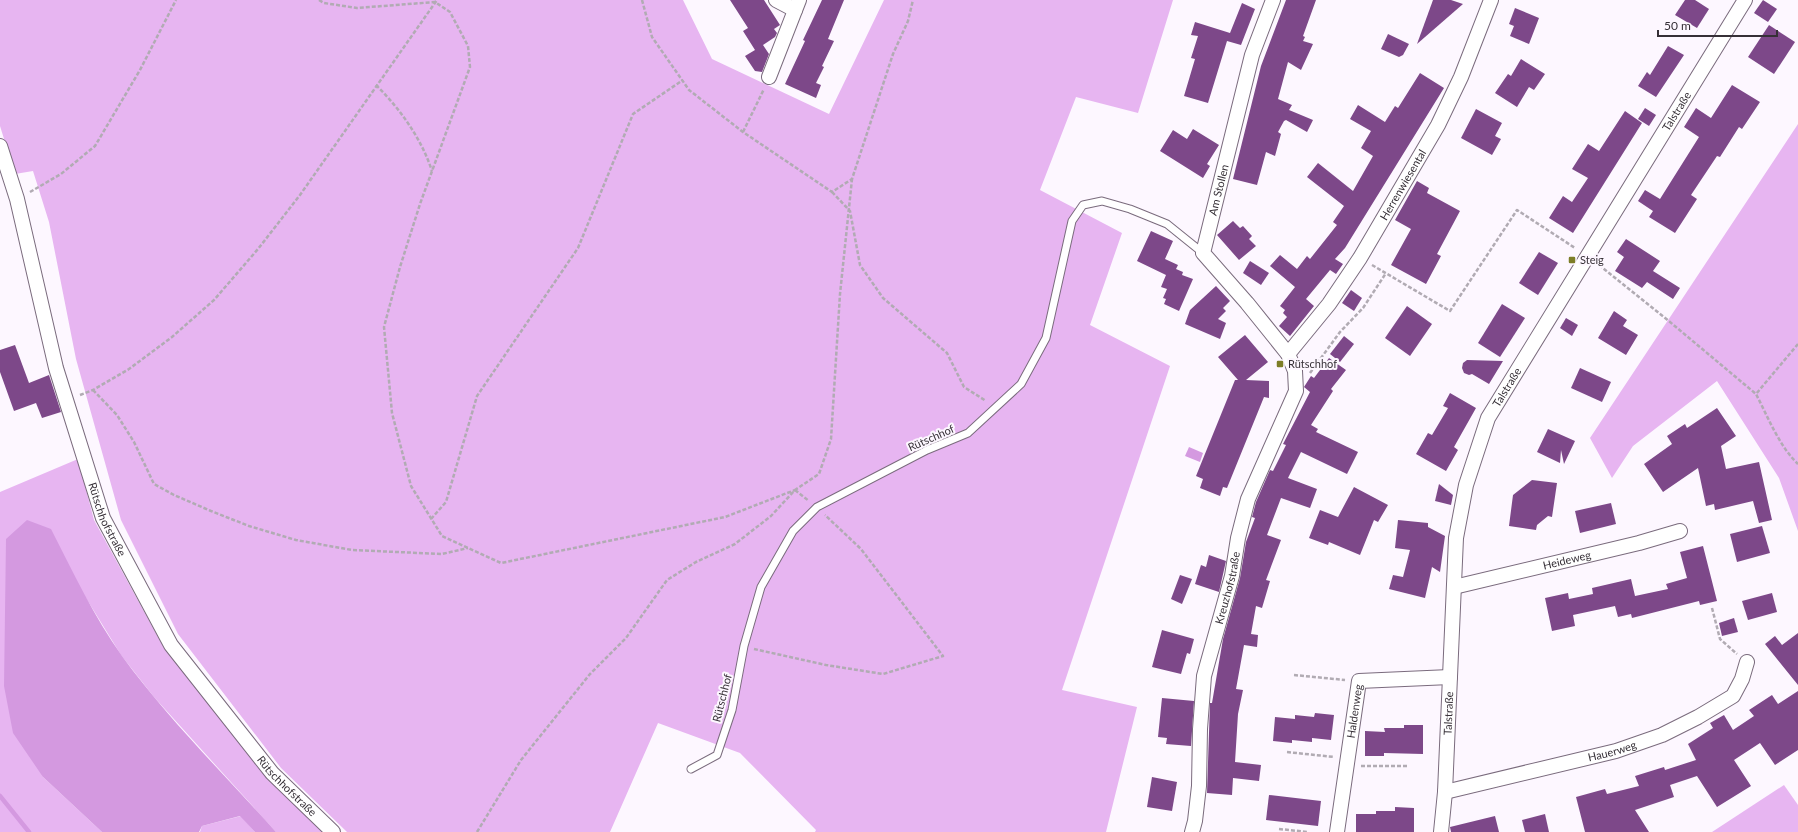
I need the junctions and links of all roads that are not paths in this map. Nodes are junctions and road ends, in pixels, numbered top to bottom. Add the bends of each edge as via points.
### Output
1 (776, 0) edge
2 (1272, 0) edge
3 (1491, 0) edge
4 (1745, 0) edge
5 (797, 5) edge
6 (769, 77) road end
7 (0, 146) edge
8 (1203, 253) junction
9 (1288, 354) junction
10 (1680, 531) dead end
11 (1454, 587) junction
12 (1747, 662) road end
13 (1450, 677) junction
14 (691, 769) dead end
15 (1445, 792) junction
16 (333, 832) edge
17 (1192, 832) edge
18 (1337, 832) edge
19 (1441, 832) edge

1 - 5 street
2 - 8 street, Am Stollen via 1252,55
3 - 9 street, Herrenwiesental via 1461,77 1438,125 1360,258 1329,304
4 - 11 street, Talstraße via 1488,418 1466,485 1456,538
5 - 6 street
7 - 16 street, Rütschhofstraße via 17,199 56,368 103,518 171,645 272,772
8 - 9 street
8 - 14 lane, Rütschhof via 1167,224 1130,209 1102,201 1083,205 1072,221 1046,338 1020,384 968,433 927,450 817,507 793,531 761,587 744,646 732,710 716,755
9 - 17 street, Kreuzhofstraße via 1295,371 1296,391 1248,499 1232,576 1204,676 1199,786
10 - 11 street, Heideweg
11 - 13 street, Talstraße
12 - 15 street, Hauerweg via 1733,696 1662,735 1616,751
13 - 15 street, Talstraße
13 - 18 street, Haldenweg via 1359,681
15 - 19 street, Talstraße

